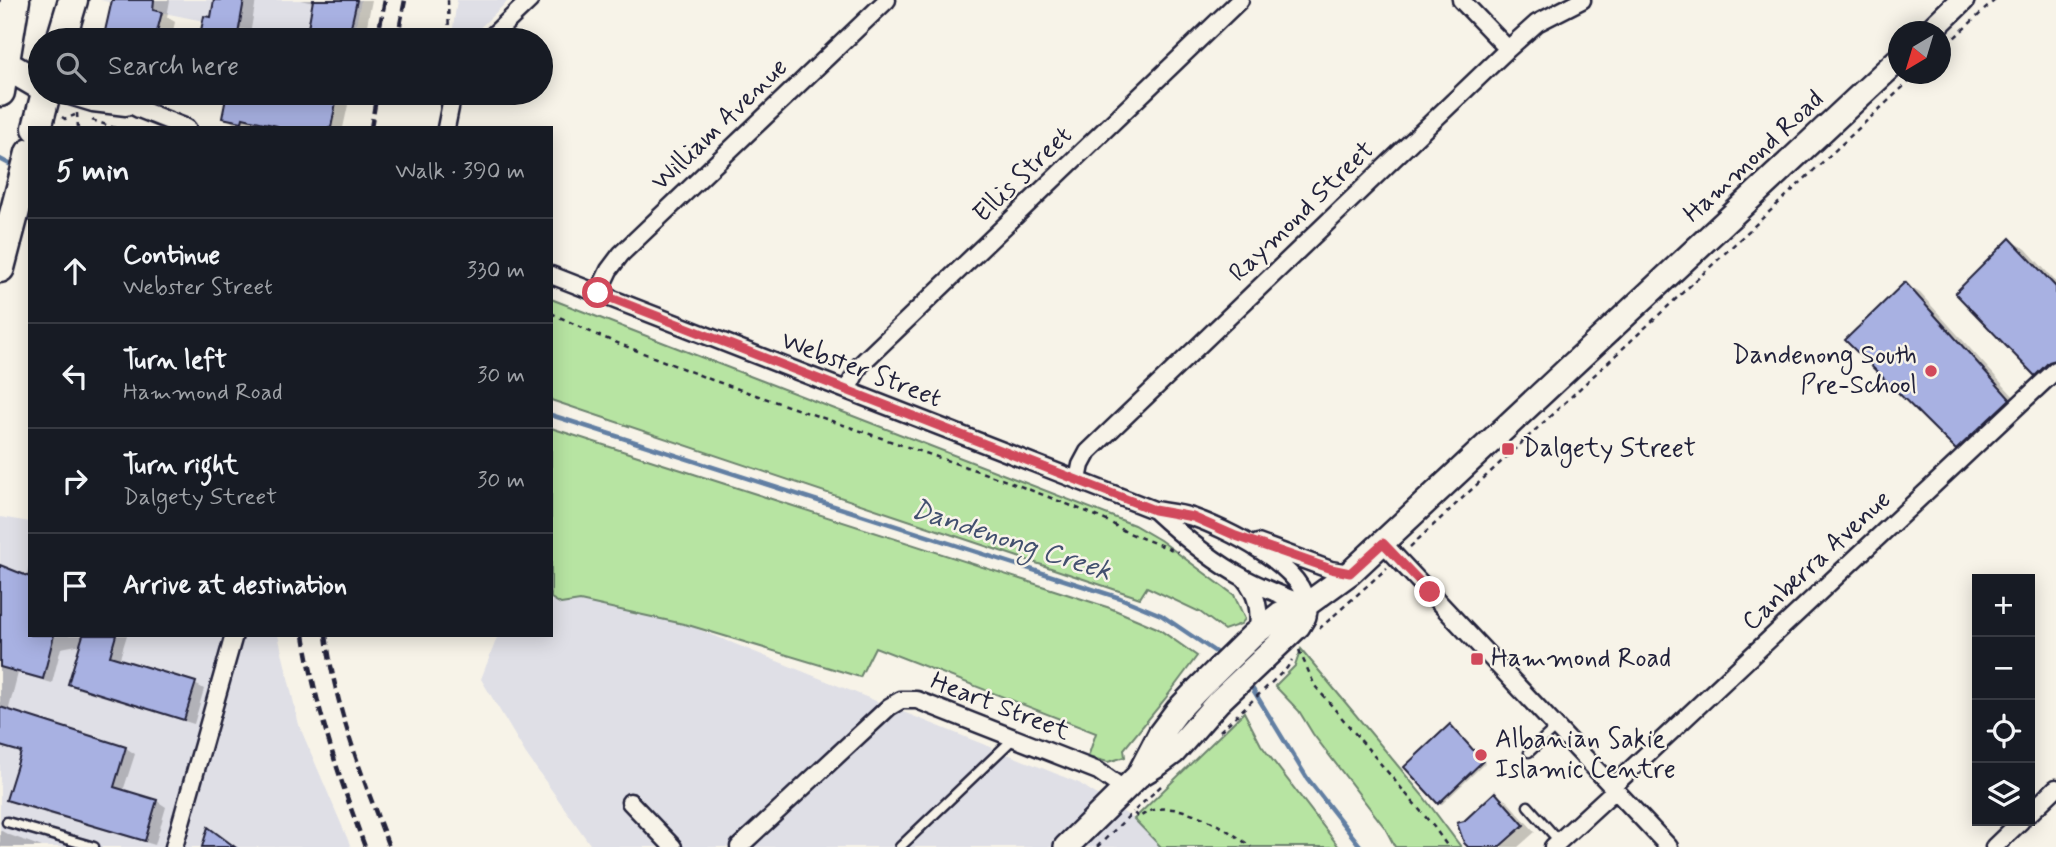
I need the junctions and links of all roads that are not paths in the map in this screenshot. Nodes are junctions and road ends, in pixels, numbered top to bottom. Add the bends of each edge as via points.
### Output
1 (15, 0) edge
2 (73, 0) edge
3 (530, 0) edge
4 (887, 0) edge
5 (1240, 0) edge
6 (1461, 0) edge
7 (1581, 0) edge
8 (1962, 0) edge
9 (1940, 21) edge
10 (65, 28) edge
11 (501, 28) edge
12 (1508, 49) junction
13 (5, 63) junction
14 (28, 67) edge
15 (1888, 71) edge
16 (28, 77) edge
17 (0, 92) edge
18 (43, 105) edge
19 (108, 105) edge
20 (131, 105) edge
21 (451, 105) edge
22 (139, 109) junction
23 (37, 125) edge
24 (182, 126) edge
25 (446, 126) edge
26 (28, 160) edge
27 (0, 268) edge
28 (553, 276) edge
29 (598, 293) junction
30 (2056, 370) edge
31 (847, 390) junction
32 (1078, 480) junction
33 (1154, 510) junction
34 (1236, 536) junction
35 (1391, 551) junction
36 (1350, 573) junction
37 (1243, 578) junction
38 (1306, 606) junction
39 (1255, 633) junction
40 (233, 637) edge
41 (1556, 727) junction
42 (1014, 738) junction
43 (1530, 752) dead end
44 (1131, 783) junction
45 (1614, 788) junction
46 (2056, 788) edge
47 (630, 802) dead end
48 (1528, 806) dead end
49 (2035, 808) edge
50 (8, 822) dead end
51 (2016, 826) edge
52 (1556, 844) edge
53 (94, 847) edge
54 (174, 847) edge
55 (673, 847) edge
56 (740, 847) edge
57 (900, 847) edge
58 (1066, 847) edge
59 (1669, 847) edge
60 (1994, 847) edge

1 - 13 highway
2 - 10 highway
3 - 11 street
4 - 29 street, William Avenue via 621,254
5 - 31 street, Ellis Street via 860,365
6 - 12 street
7 - 12 street, Raymond Street via 1537,23
8 - 9 main road
12 - 32 street, Raymond Street via 1088,452
13 - 14 highway
13 - 16 highway
13 - 17 highway
15 - 35 main road, Hammond Road
18 - 23 highway
19 - 22 street
20 - 22 street
21 - 25 street
22 - 24 street
26 - 27 highway
28 - 29 street, Webster Street
29 - 31 street, Webster Street
30 - 45 street, Canberra Avenue
31 - 32 street, Webster Street
32 - 33 street, Webster Street
33 - 34 street, Webster Street via 1193,517
33 - 37 street, Webster Street
34 - 36 street, Webster Street
34 - 38 street, Webster Street via 1281,566 1303,592
35 - 36 main road, Hammond Road
35 - 41 street
36 - 38 main road, Hammond Road
37 - 38 street, Webster Street
37 - 39 street via 1257,600
38 - 39 main road, Hammond Road via 1286,610
38 - 44 main road, Hammond Road via 1298,626 1218,702 1174,752
39 - 44 main road, Hammond Road via 1178,710
40 - 54 street
41 - 43 lane
41 - 45 street
42 - 44 street, Heart Street
42 - 56 street, Heart Street via 917,700 901,700 891,704
42 - 57 lane
44 - 58 main road, Hammond Road
45 - 52 street, Canberra Avenue
45 - 59 street
46 - 49 street
47 - 55 street
48 - 52 lane
50 - 53 lane
51 - 60 street

